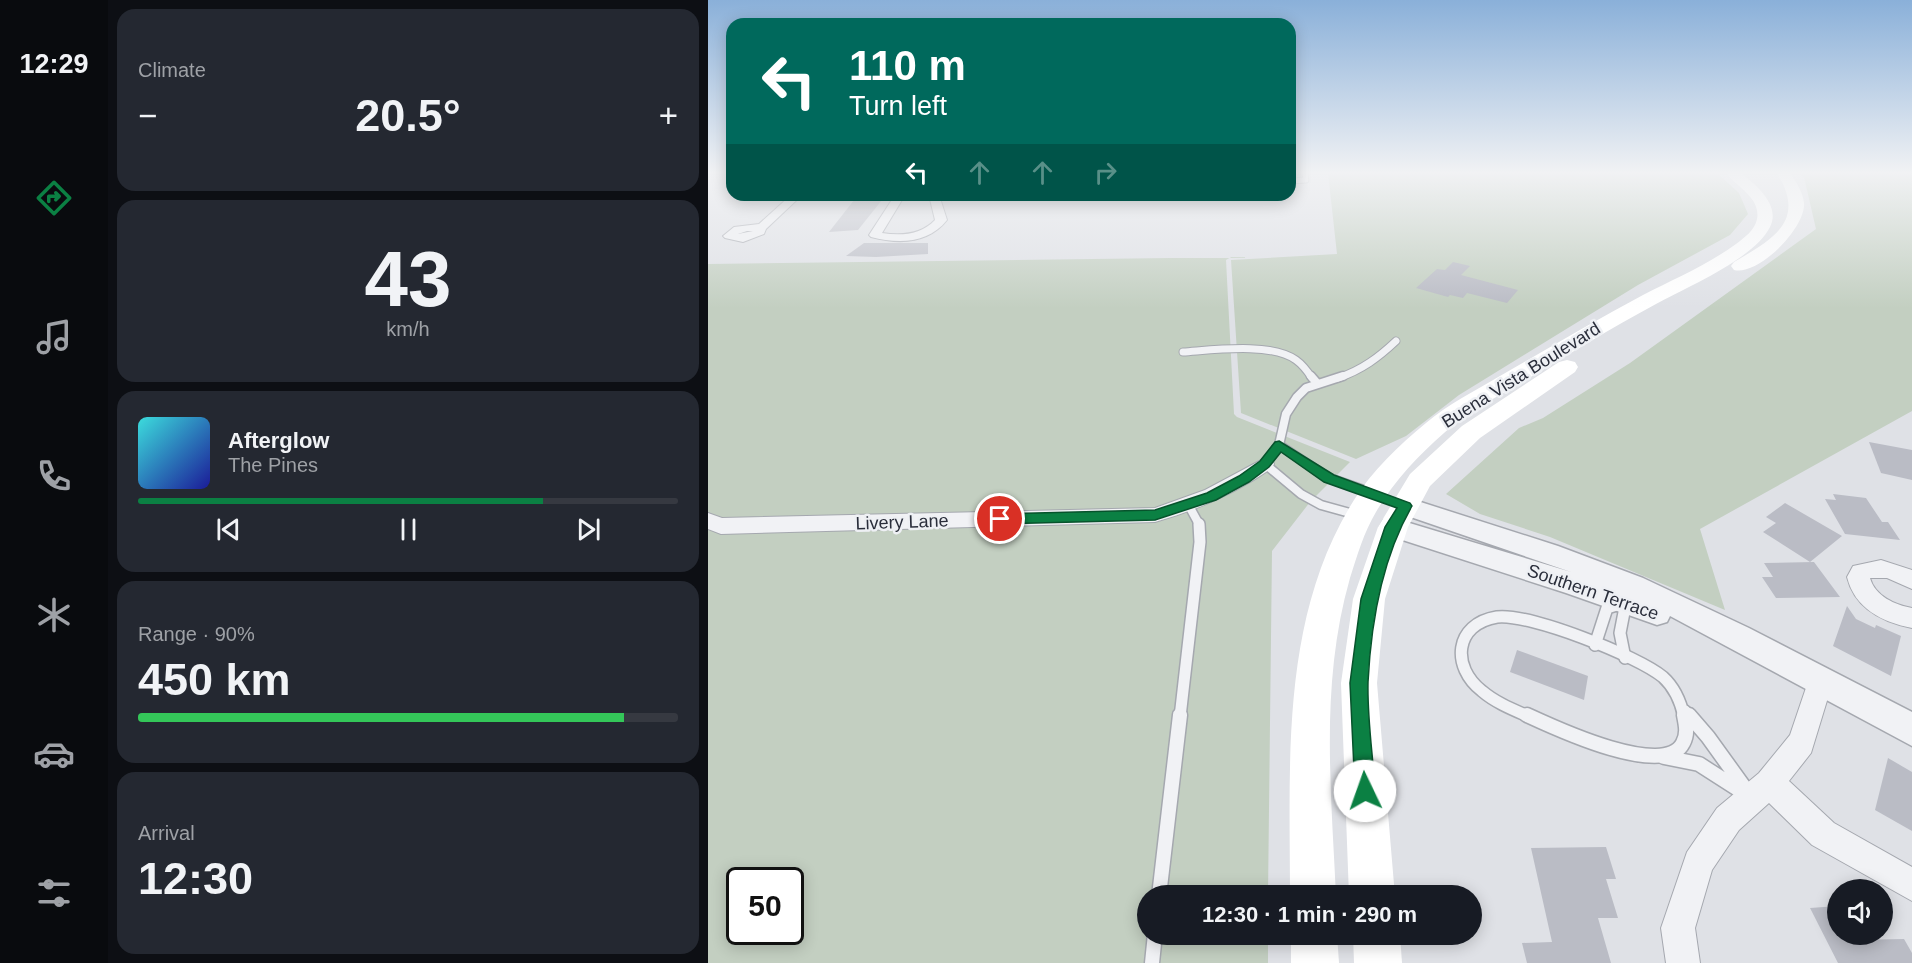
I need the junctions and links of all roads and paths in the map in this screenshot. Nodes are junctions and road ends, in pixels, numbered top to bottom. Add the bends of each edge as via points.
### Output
1 (772, 218) edge
2 (886, 218) edge
3 (940, 218) edge
4 (1765, 218) edge
5 (1795, 218) edge
6 (761, 228) dead end
7 (1396, 341) dead end
8 (1183, 352) dead end
9 (1317, 383) junction
10 (1279, 445) junction
11 (1265, 464) junction
12 (1188, 504) junction
13 (1367, 505) junction
14 (1399, 517) junction
15 (710, 524) edge
16 (1912, 580) edge
17 (1629, 594) junction
18 (1912, 618) edge
19 (1595, 645) junction
20 (1625, 658) junction
21 (1820, 681) junction
22 (1682, 707) junction
23 (1912, 730) edge
24 (1662, 756) junction
25 (1760, 791) junction
26 (1161, 885) edge
27 (1313, 885) edge
28 (1371, 885) edge
29 (1912, 885) edge
30 (1154, 945) edge
31 (1314, 945) edge
32 (1377, 945) edge
33 (1152, 963) edge
34 (1315, 963) edge
35 (1378, 963) edge
36 (1683, 963) edge

1 - 6 street
2 - 3 street via 876,235 912,236 931,231
4 - 13 main road, Buena Vista Boulevard via 1754,239 1725,258 1448,417 1408,453
5 - 14 main road, Buena Vista Boulevard via 1785,235 1769,249 1555,374 1471,432 1420,480
7 - 9 lane via 1353,374
8 - 9 lane via 1275,352 1293,358
9 - 10 lane via 1297,397 1286,414
10 - 11 lane
10 - 13 lane
11 - 12 street, Livery Lane via 1212,497
11 - 13 lane via 1322,506
12 - 15 street, Livery Lane via 1155,515
12 - 26 lane via 1200,526 1200,542
13 - 14 main road
13 - 27 main road, Buena Vista Boulevard via 1339,568 1319,637 1310,726
14 - 17 street, Southern Terrace
14 - 28 main road, Buena Vista Boulevard via 1369,599 1359,683
16 - 18 street via 1877,568 1858,577 1872,601 1896,615
17 - 19 lane via 1607,608
17 - 20 lane via 1620,633
17 - 21 street, Southern Terrace
19 - 20 lane
19 - 24 lane via 1520,618 1499,617 1482,620 1464,636 1460,650 1472,683 1491,699 1616,751
20 - 22 lane via 1663,677
21 - 23 street, Southern Terrace
21 - 25 street via 1800,743
22 - 24 lane via 1687,723 1686,741 1677,752
22 - 25 lane
24 - 25 lane via 1699,764
25 - 29 street via 1823,834
25 - 36 street via 1728,819 1698,863 1678,928
30 - 33 lane
31 - 34 main road
32 - 35 main road

